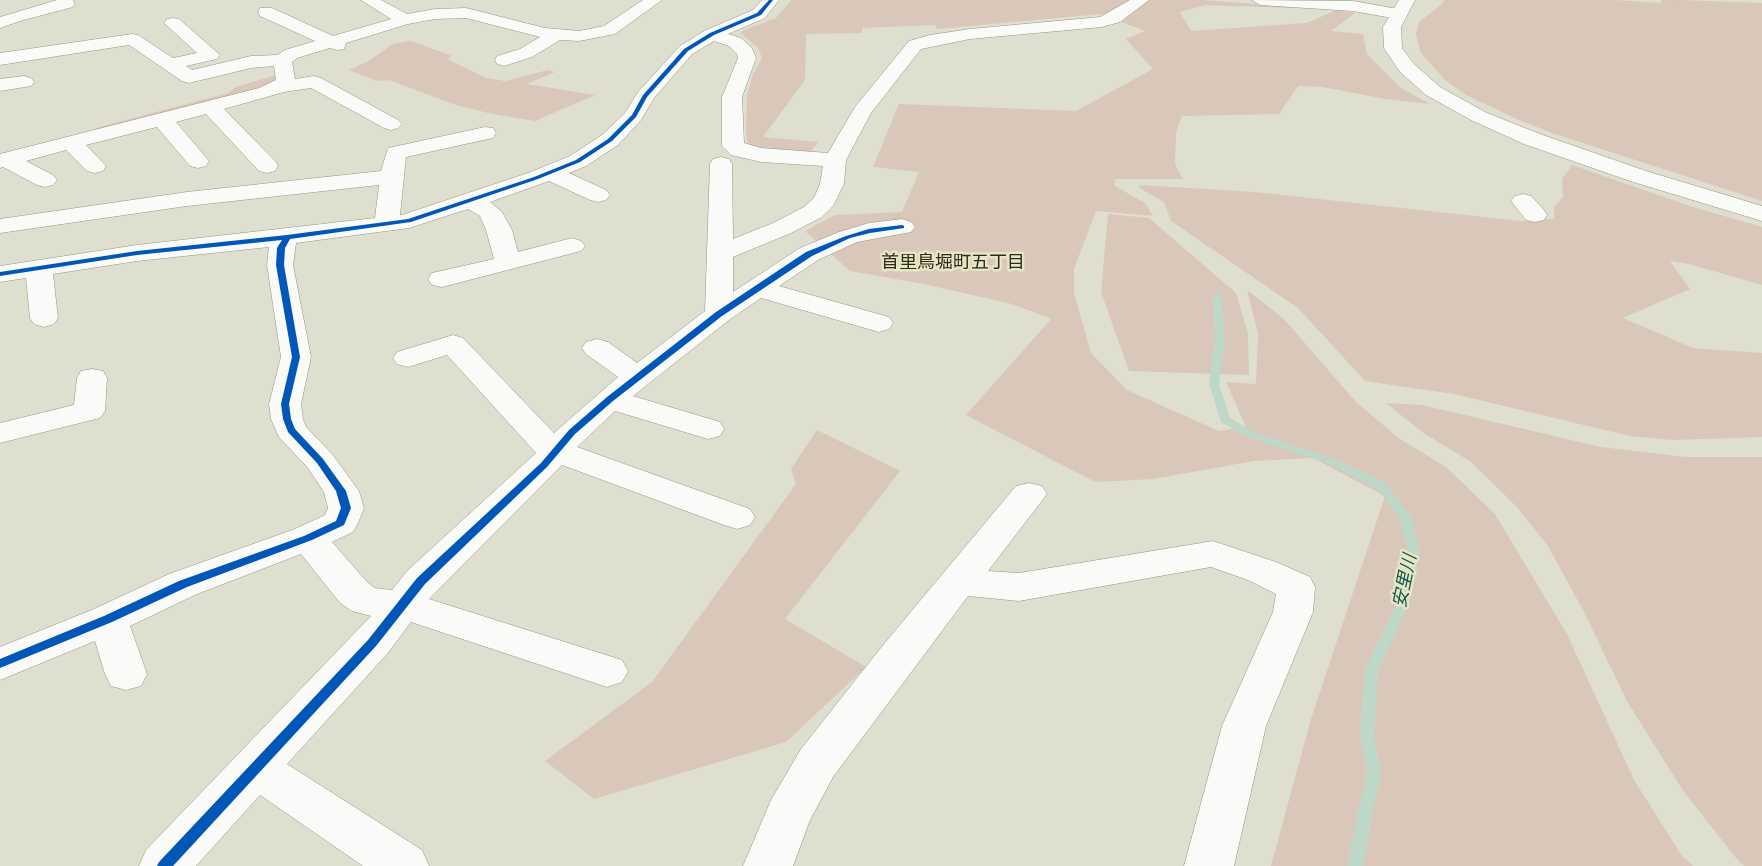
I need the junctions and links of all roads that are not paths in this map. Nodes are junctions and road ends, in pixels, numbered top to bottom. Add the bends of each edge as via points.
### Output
1 (369, 0) edge
2 (654, 0) edge
3 (771, 0) edge
4 (1141, 0) edge
5 (1260, 0) edge
6 (506, 3) dead end
7 (71, 4) edge
8 (1402, 7) edge
9 (266, 12) dead end
10 (485, 16) junction
11 (405, 20) junction
12 (173, 23) dead end
13 (0, 24) edge
14 (513, 24) junction
15 (482, 34) dead end
16 (557, 34) junction
17 (712, 34) junction
18 (329, 41) junction
19 (349, 50) dead end
20 (0, 59) edge
21 (282, 60) junction
22 (504, 60) dead end
23 (170, 64) junction
24 (336, 76) dead end
25 (314, 81) junction
26 (24, 82) dead end
27 (0, 85) edge
28 (280, 87) junction
29 (211, 107) junction
30 (162, 119) junction
31 (391, 124) dead end
32 (485, 133) dead end
33 (70, 142) junction
34 (3, 160) edge
35 (835, 160) junction
36 (198, 161) dead end
37 (721, 164) dead end
38 (95, 166) dead end
39 (267, 166) dead end
40 (550, 173) junction
41 (391, 177) junction
42 (45, 180) dead end
43 (598, 195) dead end
44 (472, 201) junction
45 (1762, 214) edge
46 (387, 224) junction
47 (0, 226) edge
48 (902, 227) dead end
49 (287, 237) junction
50 (572, 246) dead end
51 (720, 253) junction
52 (508, 263) junction
53 (39, 268) junction
54 (0, 274) edge
55 (442, 279) dead end
56 (760, 289) junction
57 (719, 314) junction
58 (44, 318) dead end
59 (879, 323) dead end
60 (597, 348) dead end
61 (408, 358) dead end
62 (639, 375) junction
63 (92, 378) dead end
64 (610, 399) junction
65 (708, 429) dead end
66 (0, 433) edge
67 (556, 451) junction
68 (1029, 494) dead end
69 (737, 517) dead end
70 (308, 538) junction
71 (959, 582) junction
72 (403, 605) junction
73 (108, 619) junction
74 (0, 664) edge
75 (607, 671) dead end
76 (126, 674) dead end
77 (256, 768) junction
78 (164, 866) edge
79 (404, 866) edge
80 (768, 866) edge
81 (1209, 866) edge

1 - 11 street
2 - 16 street via 609,30 588,35
3 - 17 street via 759,14
4 - 35 street via 1102,22 970,34 915,45 862,111
5 - 8 street
6 - 10 street
7 - 13 street
8 - 45 street via 1392,27 1393,48 1419,80 1456,104 1564,151
9 - 18 street
10 - 11 street via 451,13
10 - 14 street
11 - 18 street
12 - 23 street via 211,55
14 - 15 street
14 - 16 street
16 - 22 street via 526,53
17 - 35 street via 735,42 746,52 732,97 733,146 760,155
17 - 40 street via 673,62 634,116 610,140
18 - 19 street
18 - 21 street via 301,49
20 - 23 street via 132,39
21 - 23 street via 251,62 189,77
21 - 28 street via 286,81
24 - 25 street
25 - 28 street
25 - 31 street
26 - 27 street
28 - 29 street
29 - 30 street
29 - 39 street
30 - 33 street
30 - 36 street
32 - 41 street via 396,153
33 - 34 street
33 - 38 street
34 - 42 street
35 - 51 street via 825,201 813,212
37 - 51 street
40 - 43 street
40 - 44 street
41 - 46 street
41 - 47 street via 187,199
44 - 46 street
44 - 52 street via 490,212
46 - 49 street
48 - 56 street via 869,231 829,245 809,254
49 - 53 street
49 - 70 street via 281,248 280,265 296,357 285,404 287,418 291,430 331,475 346,508 340,523
50 - 52 street
51 - 57 street
52 - 55 street
53 - 54 street
53 - 58 street
56 - 57 street
56 - 59 street
57 - 62 street
60 - 62 street
61 - 67 street via 453,344
62 - 64 street
63 - 66 street via 89,411
64 - 65 street
64 - 67 street
67 - 69 street
67 - 72 street via 421,581
68 - 71 street
70 - 72 street via 354,593 366,601
70 - 73 street via 183,584
71 - 80 street via 817,763 788,815
71 - 81 street via 1019,587 1213,554 1296,587 1293,612 1244,726
72 - 75 street
72 - 77 street
73 - 74 street
73 - 76 street
77 - 78 street
77 - 79 street

